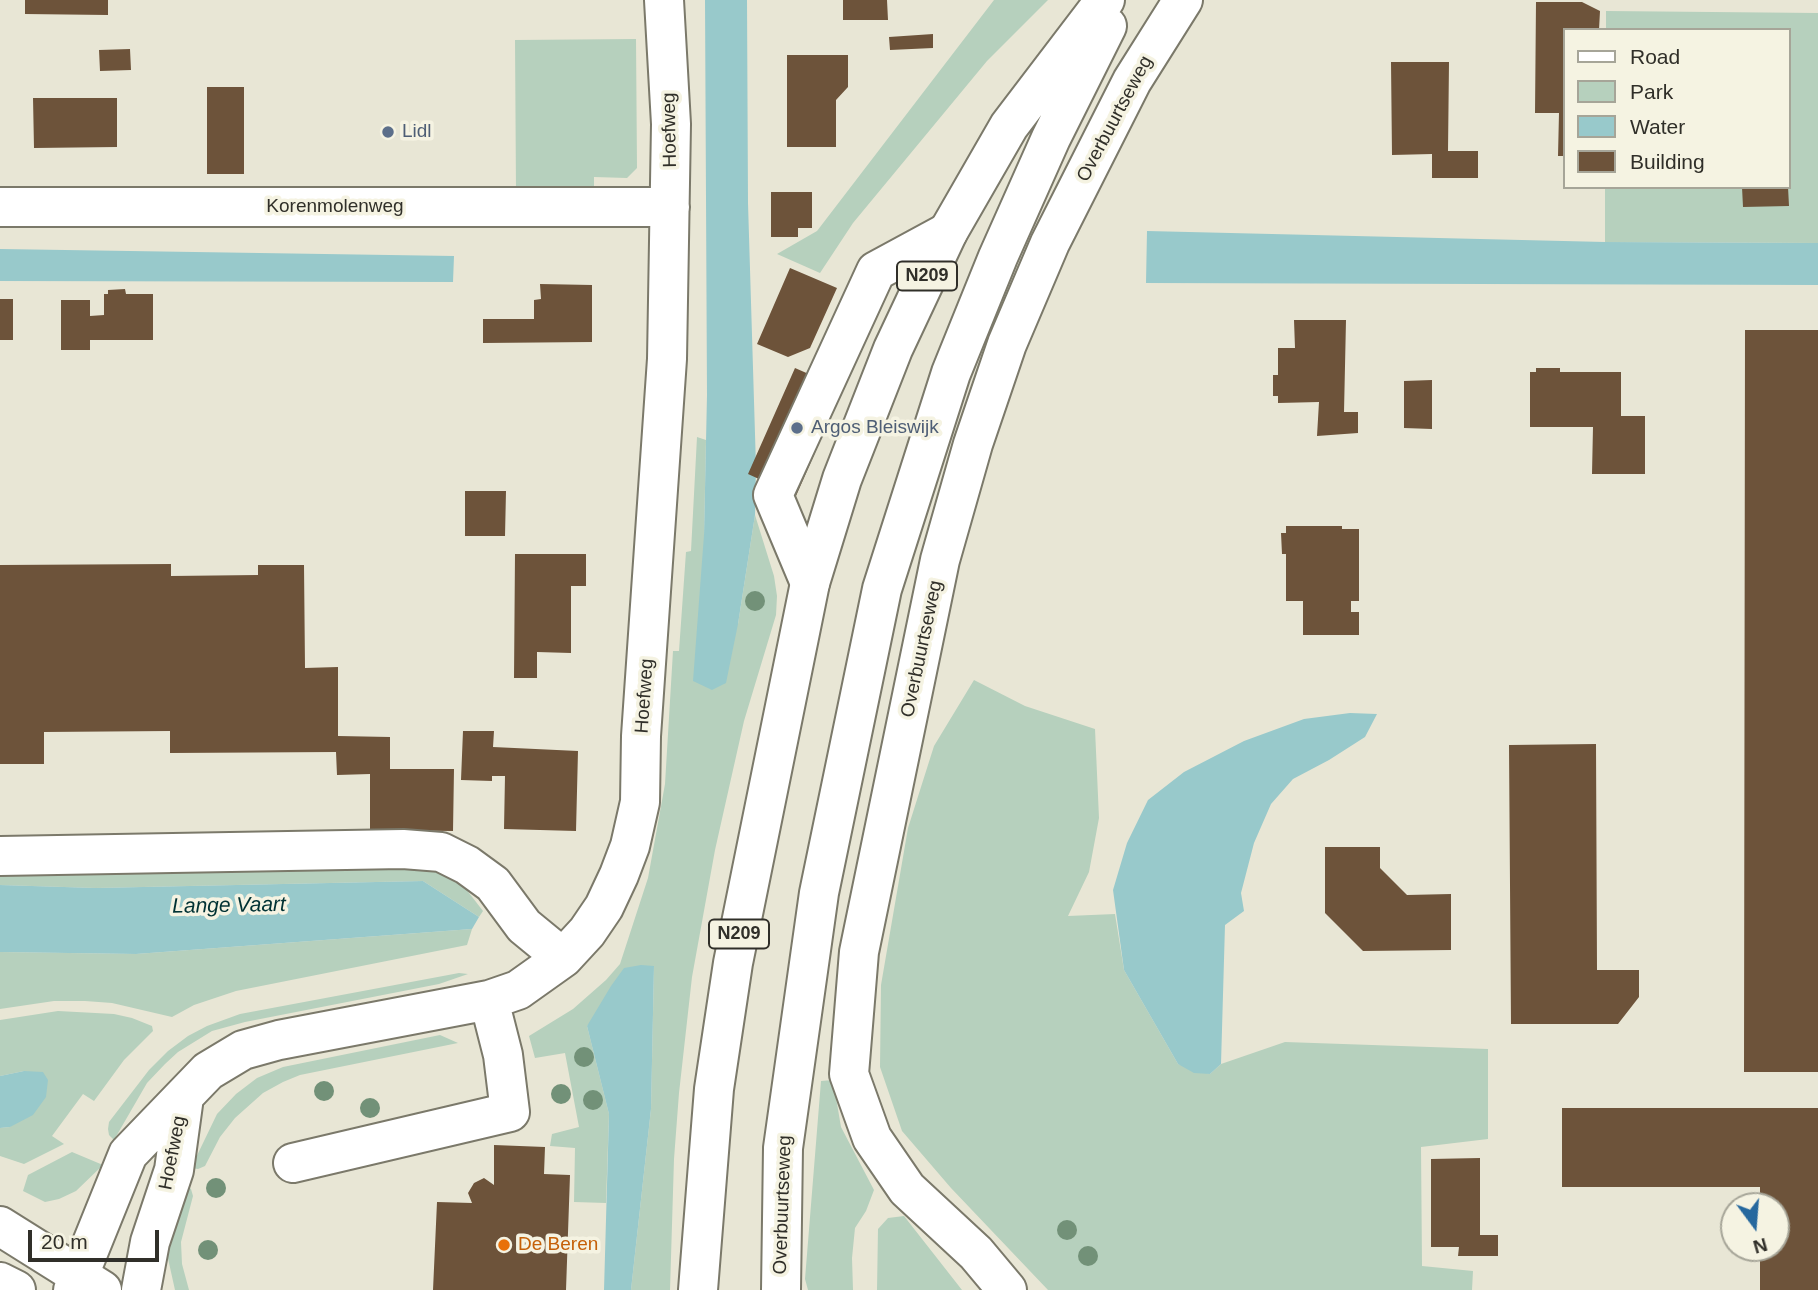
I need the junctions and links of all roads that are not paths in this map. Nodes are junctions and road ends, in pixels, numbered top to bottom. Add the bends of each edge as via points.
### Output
1 (665, 0) edge
2 (1105, 0) edge
3 (1120, 0) edge
4 (1183, 0) edge
5 (670, 206) junction
6 (0, 207) edge
7 (948, 232) junction
8 (810, 583) junction
9 (0, 856) edge
10 (563, 958) junction
11 (489, 1000) junction
12 (184, 1097) junction
13 (293, 1163) dead end
14 (0, 1226) edge
15 (0, 1282) edge
16 (84, 1285) edge
17 (16, 1290) edge
18 (141, 1290) edge
19 (698, 1290) edge
20 (781, 1290) edge
21 (1007, 1290) edge

1 - 5 street, Hoefweg
2 - 7 street, N209 via 1009,126
3 - 20 street, Overbuurtseweg / N209 via 1051,138 951,373 882,589 819,893 783,1148
4 - 21 street, Overbuurtseweg via 1132,81 1050,243 1007,344 977,432 940,560 859,952 849,1074 872,1138 907,1189 976,1253
5 - 6 street, Korenmolenweg
5 - 10 street, Hoefweg via 667,359 640,802 630,846 604,907
7 - 8 street, N209 via 893,349 842,479
7 - 8 street via 876,271 773,495
8 - 19 street, N209 via 733,963 714,1089
9 - 10 street via 441,852 493,884 524,926
10 - 11 street, Hoefweg via 519,990
11 - 12 street, Hoefweg via 243,1050 208,1071
11 - 13 street via 503,1055 510,1112
12 - 16 street, Hoefweg via 128,1154
12 - 18 street, Hoefweg via 174,1170 150,1242
14 - 16 street
15 - 17 street

